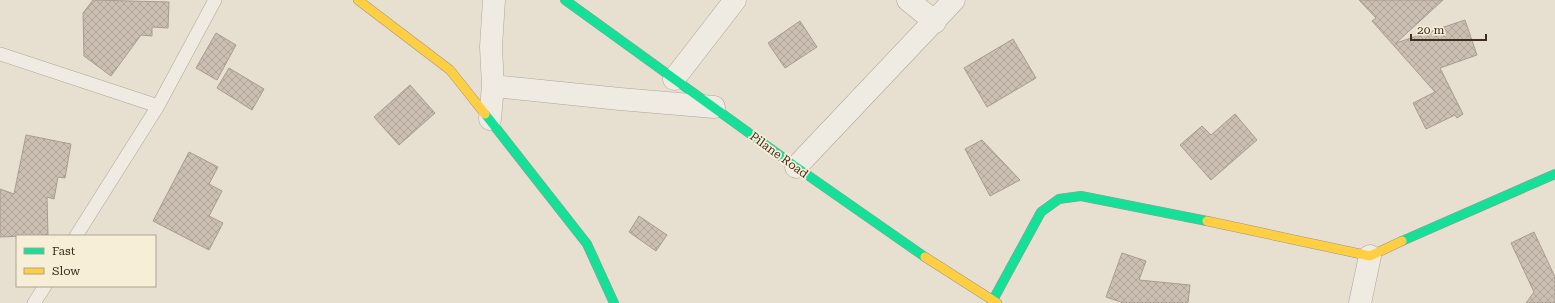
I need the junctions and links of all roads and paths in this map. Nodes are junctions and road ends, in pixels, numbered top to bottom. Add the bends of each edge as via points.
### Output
1 (215, 0) edge
2 (358, 0) edge
3 (494, 0) edge
4 (565, 0) edge
5 (734, 0) edge
6 (908, 0) edge
7 (954, 0) edge
8 (935, 22) junction
9 (0, 54) edge
10 (674, 78) junction
11 (493, 86) junction
12 (158, 106) junction
13 (714, 107) junction
14 (490, 119) junction
15 (796, 167) junction
16 (1555, 174) edge
17 (77, 235) edge
18 (1370, 256) junction
19 (44, 287) edge
20 (995, 302) edge
21 (34, 303) edge
22 (614, 303) edge
23 (1360, 303) edge

1 - 12 lane
2 - 14 street via 450,70
3 - 11 street
4 - 10 street, Pilane Road
5 - 10 street
6 - 8 street
7 - 8 street
8 - 15 street
9 - 12 lane
10 - 13 street, Pilane Road
11 - 13 street
11 - 14 street
12 - 17 lane
13 - 15 street, Pilane Road
14 - 22 street via 587,244
15 - 20 street, Pilane Road
16 - 18 street
18 - 20 street via 1081,196 1059,199 1041,212
18 - 23 street
19 - 21 lane

